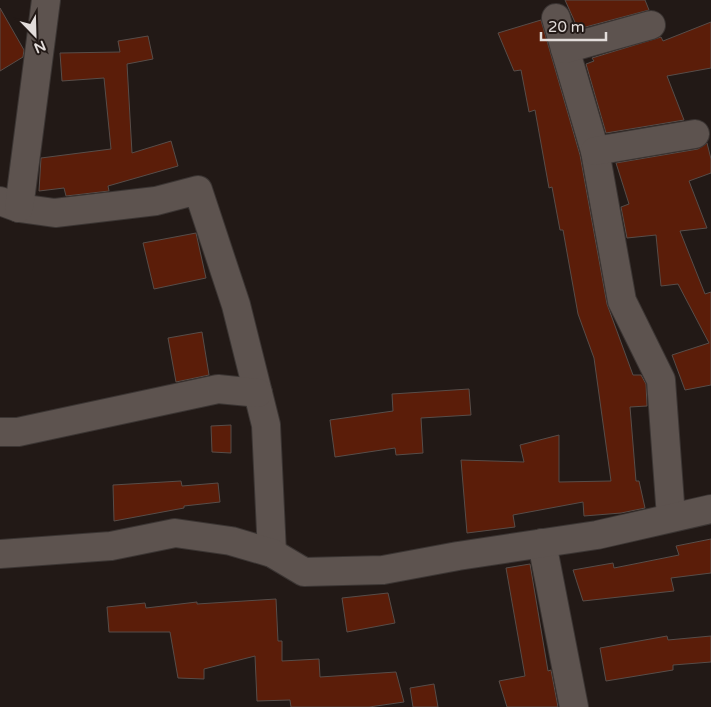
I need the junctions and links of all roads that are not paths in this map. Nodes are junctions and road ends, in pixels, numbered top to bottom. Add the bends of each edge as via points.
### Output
1 (46, 0) edge
2 (556, 18) dead end
3 (651, 25) dead end
4 (565, 49) junction
5 (695, 134) dead end
6 (595, 152) junction
7 (10, 204) edge
8 (258, 393) junction
9 (0, 432) edge
10 (711, 509) edge
11 (671, 517) junction
12 (542, 543) junction
13 (272, 553) junction
14 (0, 554) edge
15 (574, 707) edge

1 - 7 street
2 - 4 street
3 - 4 street
4 - 6 street
5 - 6 street
6 - 11 street via 622,301 661,380
7 - 8 street via 55,213 156,201 198,190 236,305
8 - 9 street via 218,389 18,432
8 - 13 street via 266,425
10 - 11 street
11 - 12 street via 597,535
12 - 13 street via 383,570 304,572
12 - 15 street
13 - 14 street via 231,541 175,533 111,546

